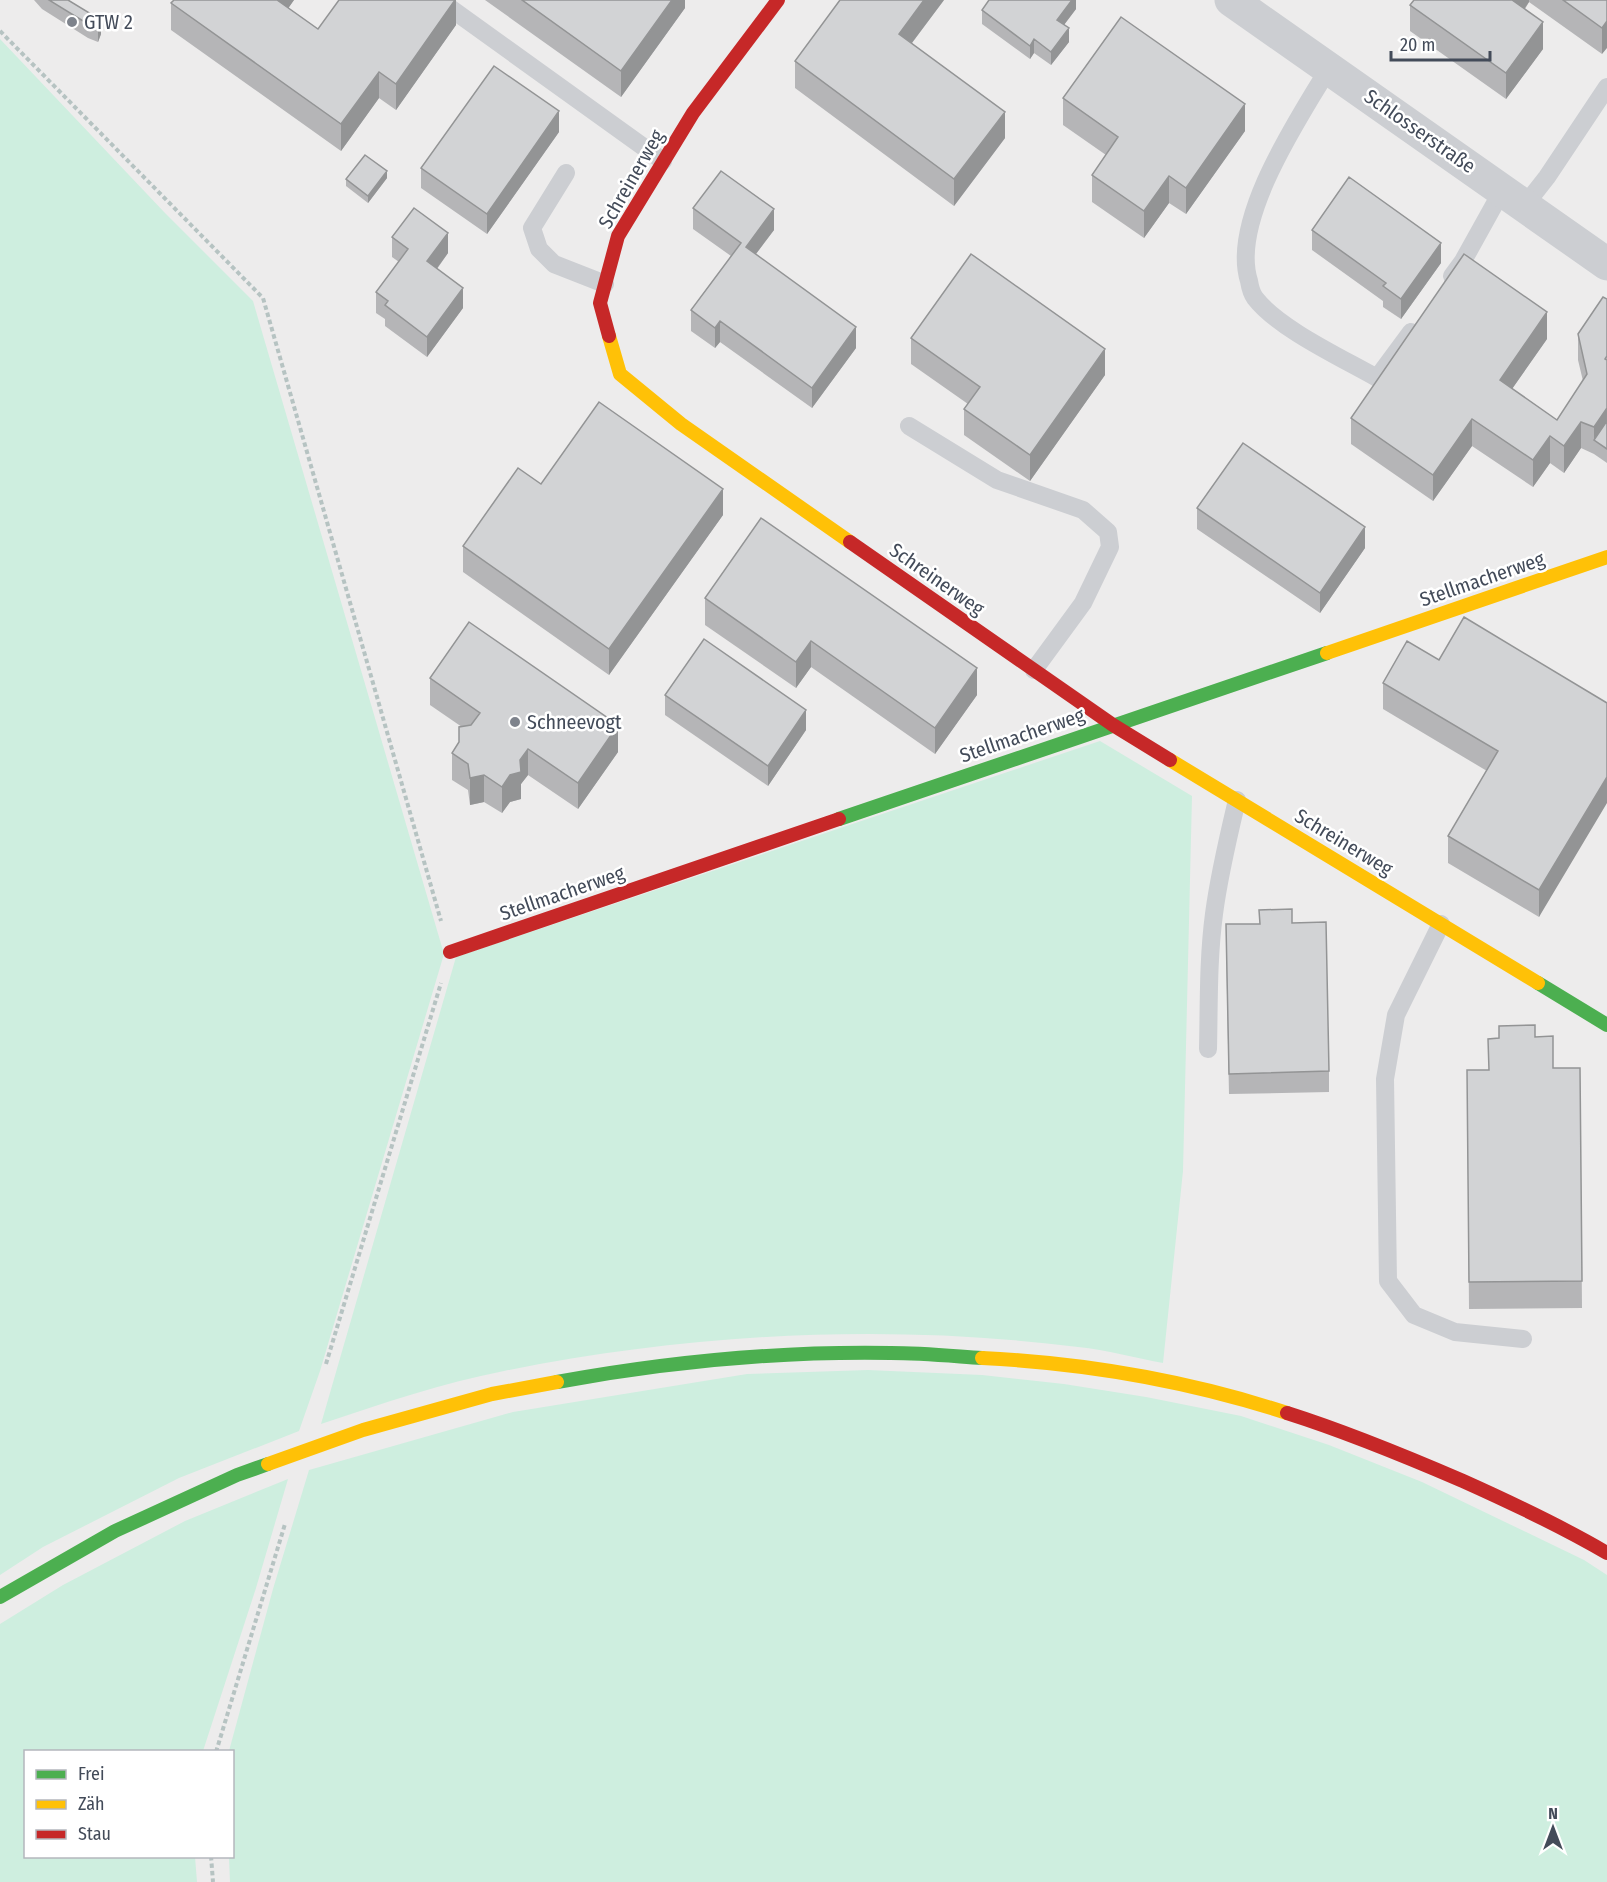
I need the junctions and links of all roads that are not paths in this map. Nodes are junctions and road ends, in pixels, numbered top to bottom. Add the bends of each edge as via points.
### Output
1 (439, 0) edge
2 (778, 0) edge
3 (1231, 0) edge
4 (1329, 68) junction
5 (1607, 87) edge
6 (663, 161) junction
7 (566, 173) dead end
8 (1514, 197) junction
9 (1607, 264) edge
10 (605, 284) junction
11 (1443, 288) edge
12 (1423, 315) edge
13 (909, 426) dead end
14 (1607, 557) edge
15 (1034, 670) junction
16 (1113, 725) junction
17 (1237, 800) junction
18 (1441, 924) junction
19 (450, 952) road end
20 (1607, 1025) edge
21 (1208, 1049) dead end
22 (1523, 1339) dead end
23 (1607, 1553) edge
24 (0, 1597) edge

1 - 6 lane
2 - 6 street, Schreinerweg via 693,113
3 - 4 street, Schlosserstraße
4 - 8 street, Schlosserstraße
4 - 12 lane via 1272,165 1251,223 1244,267 1254,297 1276,320 1377,378
5 - 8 lane via 1547,177
6 - 10 street, Schreinerweg via 618,236
7 - 10 lane via 532,228 538,249 554,264
8 - 9 street, Schlosserstraße
8 - 11 lane
10 - 15 street, Schreinerweg via 600,303 620,374 681,424
13 - 15 lane via 997,480 1083,510 1108,531 1110,547 1083,603
14 - 16 street, Stellmacherweg
15 - 16 street, Schreinerweg
16 - 17 street, Schreinerweg
16 - 19 street, Stellmacherweg
17 - 18 street, Schreinerweg
17 - 21 lane via 1213,916
18 - 20 street, Schreinerweg
18 - 22 lane via 1396,1015 1385,1079 1388,1281 1414,1315 1455,1332
23 - 24 street via 1519,1506 1429,1466 1338,1428 1246,1400 1149,1378 1066,1365 929,1354 819,1352 623,1369 500,1392 394,1421 219,1483 47,1567

